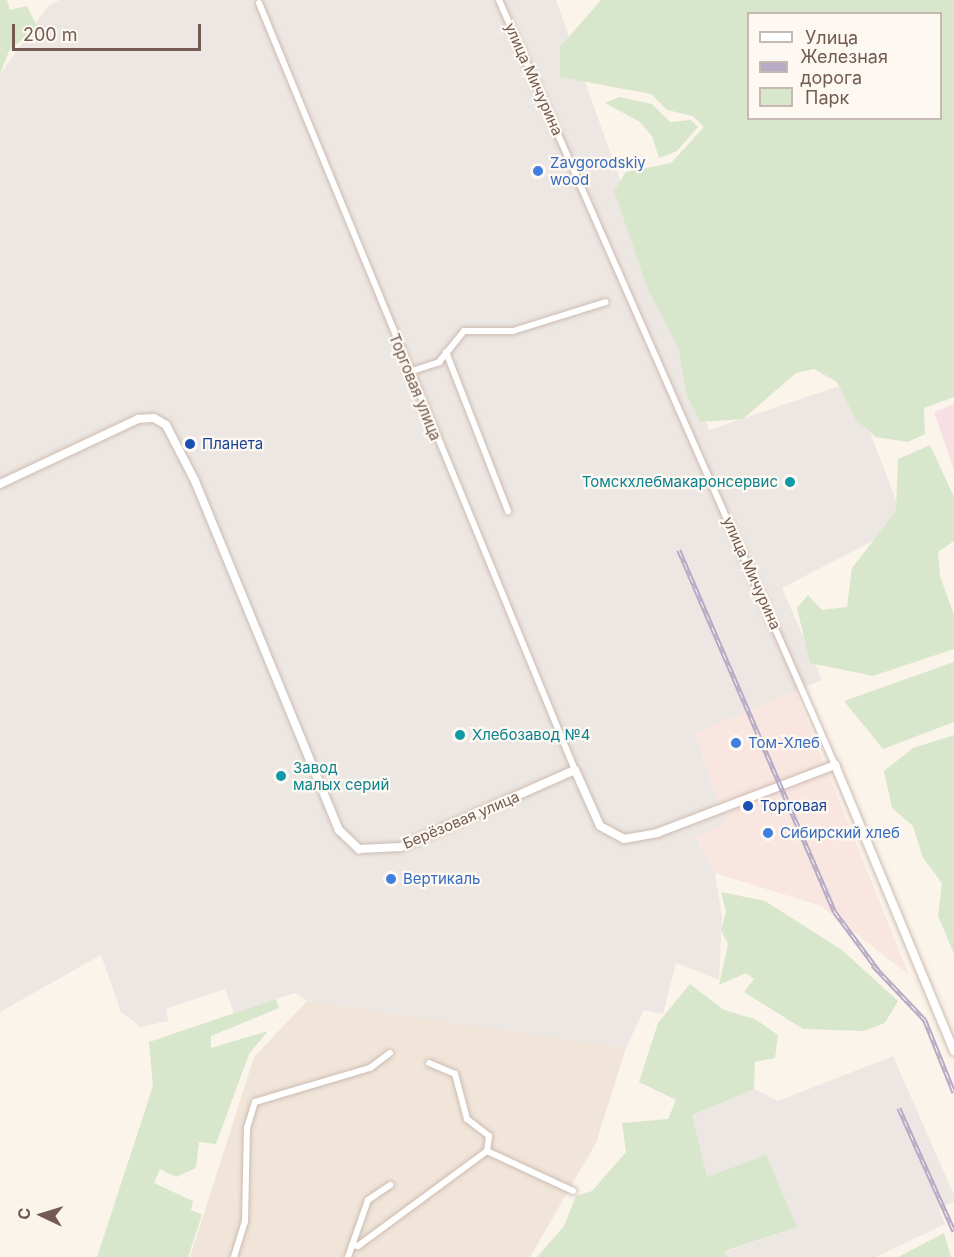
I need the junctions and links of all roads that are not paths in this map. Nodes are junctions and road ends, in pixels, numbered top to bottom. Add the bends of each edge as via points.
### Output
1 (499, 0) edge
2 (259, 3) dead end
3 (606, 302) dead end
4 (446, 352) junction
5 (410, 372) junction
6 (0, 484) edge
7 (508, 511) dead end
8 (835, 765) junction
9 (575, 770) junction
10 (954, 1050) edge
11 (390, 1053) dead end
12 (429, 1063) dead end
13 (487, 1151) junction
14 (390, 1185) dead end
15 (573, 1191) dead end
16 (352, 1245) junction
17 (234, 1257) edge
18 (348, 1257) edge

1 - 8 street, улица Мичурина
2 - 5 street, Торговая улица
3 - 4 street via 513,331 464,331
4 - 5 street via 439,362
4 - 7 street
5 - 9 street, Торговая улица
6 - 9 street, Берёзовая улица via 138,419 161,421 195,481 349,844 370,851 401,847
8 - 9 street via 657,833 624,840 600,826
8 - 10 street, улица Мичурина
11 - 17 street via 370,1068 255,1102 247,1138 244,1222
12 - 13 street via 455,1074 467,1119 489,1136
13 - 15 street
13 - 16 street via 358,1246
14 - 16 street via 368,1200
16 - 18 street

